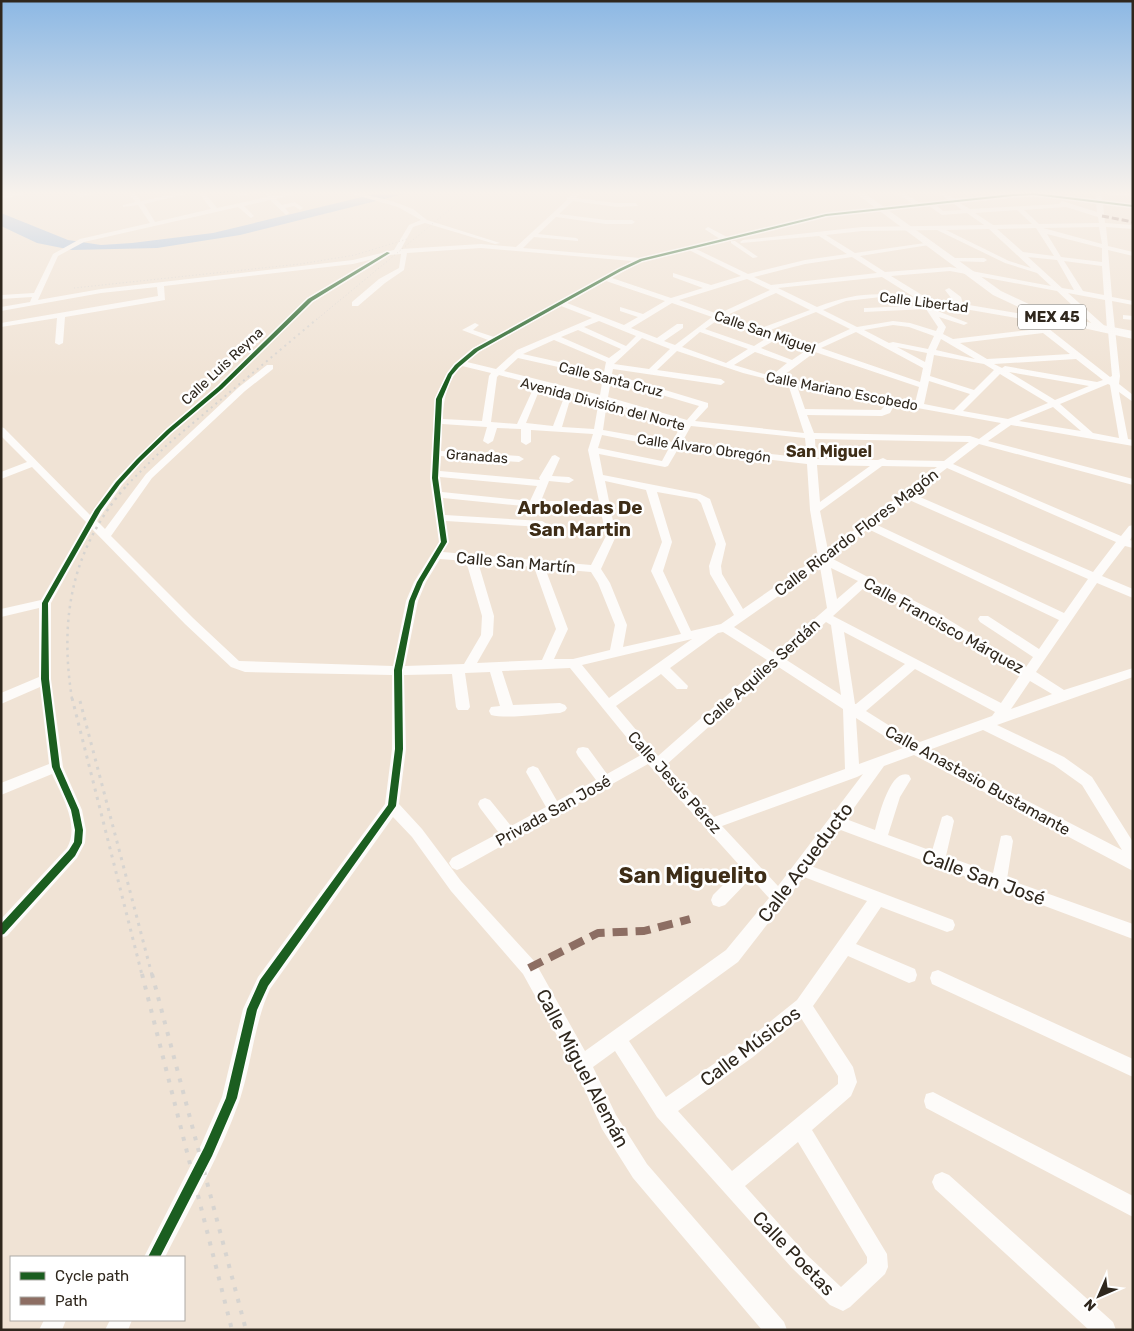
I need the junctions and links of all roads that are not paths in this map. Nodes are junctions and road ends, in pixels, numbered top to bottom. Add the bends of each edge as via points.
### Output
1 (57, 254) edge
2 (387, 254) edge
3 (392, 254) edge
4 (397, 254) edge
5 (427, 254) edge
6 (581, 254) edge
7 (664, 254) edge
8 (701, 254) edge
9 (752, 254) edge
10 (852, 254) joint
11 (945, 254) edge
12 (991, 254) edge
13 (1019, 254) edge
14 (1020, 254) edge
15 (1055, 254) edge
16 (1105, 254) edge
17 (756, 257) dead end
18 (1057, 258) junction
19 (641, 260) junction
20 (952, 260) junction
21 (984, 260) dead end
22 (1105, 264) junction
23 (402, 269) junction
24 (837, 271) dead end
25 (880, 272) junction
26 (970, 272) junction
27 (1040, 273) junction
28 (676, 275) dead end
29 (748, 276) junction
30 (606, 278) junction
31 (160, 284) junction
32 (711, 288) junction
33 (773, 289) junction
34 (1060, 289) junction
35 (949, 290) dead end
36 (1080, 292) junction
37 (1, 297) edge
38 (34, 298) junction
39 (1108, 298) junction
40 (672, 300) junction
41 (1012, 301) junction
42 (1133, 302) edge
43 (561, 303) junction
44 (355, 304) dead end
45 (929, 306) junction
46 (960, 306) junction
47 (1, 309) edge
48 (623, 309) dead end
49 (817, 310) junction
50 (867, 310) dead end
51 (61, 314) junction
52 (720, 316) junction
53 (644, 317) junction
54 (1028, 317) junction
55 (599, 318) junction
56 (964, 323) dead end
57 (1, 325) edge
58 (476, 325) dead end
59 (680, 326) dead end
60 (577, 327) junction
61 (625, 328) junction
62 (699, 329) junction
63 (858, 330) junction
64 (1045, 330) junction
65 (1103, 330) junction
66 (760, 331) junction
67 (641, 334) junction
68 (1133, 335) edge
69 (776, 336) junction
70 (938, 336) junction
71 (554, 337) junction
72 (495, 340) junction
73 (658, 341) junction
74 (879, 341) junction
75 (952, 342) junction
76 (58, 343) dead end
77 (676, 347) junction
78 (811, 348) junction
79 (933, 348) junction
80 (627, 349) junction
81 (754, 349) junction
82 (516, 355) junction
83 (1078, 356) junction
84 (791, 362) junction
85 (987, 362) junction
86 (459, 364) junction
87 (728, 365) junction
88 (270, 367) dead end
89 (928, 367) junction
90 (609, 368) junction
91 (998, 369) junction
92 (650, 373) junction
93 (750, 373) junction
94 (496, 374) junction
95 (773, 379) junction
96 (739, 380) dead end
97 (721, 382) dead end
98 (924, 382) junction
99 (792, 383) junction
100 (1112, 384) junction
101 (538, 387) junction
102 (1133, 391) edge
103 (976, 393) junction
104 (569, 395) junction
105 (1133, 399) edge
106 (604, 401) junction
107 (892, 402) junction
108 (1055, 403) junction
109 (918, 407) junction
110 (801, 412) junction
111 (956, 414) junction
112 (439, 422) junction
113 (1009, 422) junction
114 (490, 424) junction
115 (687, 425) junction
116 (523, 426) junction
117 (557, 429) junction
118 (1, 430) edge
119 (598, 432) junction
120 (1089, 435) junction
121 (810, 437) junction
122 (488, 441) dead end
123 (526, 442) dead end
124 (982, 442) junction
125 (1128, 442) edge
126 (676, 446) junction
127 (593, 450) junction
128 (435, 453) junction
129 (555, 458) dead end
130 (519, 459) dead end
131 (812, 462) junction
132 (883, 462) junction
133 (33, 463) junction
134 (946, 464) junction
135 (435, 474) junction
136 (1, 476) edge
137 (598, 477) junction
138 (543, 480) junction
139 (569, 480) dead end
140 (1133, 482) edge
141 (484, 486) dead end
142 (651, 488) junction
143 (439, 495) junction
144 (906, 495) junction
145 (480, 498) junction
146 (534, 504) junction
147 (604, 504) junction
148 (815, 510) junction
149 (442, 518) junction
150 (93, 521) junction
151 (542, 524) dead end
152 (868, 525) junction
153 (1133, 528) edge
154 (106, 535) junction
155 (1128, 544) edge
156 (437, 555) junction
157 (471, 558) junction
158 (823, 559) junction
159 (538, 563) junction
160 (595, 569) junction
161 (1094, 578) junction
162 (866, 581) junction
163 (1133, 594) edge
164 (45, 603) junction
165 (828, 612) junction
166 (1, 613) edge
167 (741, 616) junction
168 (984, 619) dead end
169 (1067, 619) junction
170 (837, 622) junction
171 (720, 629) junction
172 (688, 636) junction
173 (616, 653) junction
174 (1041, 656) junction
175 (776, 659) junction
176 (573, 663) junction
177 (914, 663) junction
178 (546, 664) junction
179 (495, 667) junction
180 (662, 668) junction
181 (462, 669) junction
182 (398, 670) junction
183 (1133, 672) edge
184 (1029, 673) junction
185 (45, 678) junction
186 (682, 686) dead end
187 (1062, 695) junction
188 (1, 700) edge
189 (608, 705) junction
190 (462, 708) dead end
191 (560, 708) dead end
192 (853, 708) junction
193 (995, 718) junction
194 (917, 750) junction
195 (583, 752) dead end
196 (653, 761) junction
197 (879, 763) junction
198 (56, 767) junction
199 (533, 772) dead end
200 (852, 773) junction
201 (904, 779) dead end
202 (605, 782) junction
203 (1, 789) edge
204 (485, 804) dead end
205 (392, 806) junction
206 (554, 809) junction
207 (946, 821) dead end
208 (836, 822) junction
209 (711, 824) junction
210 (509, 834) junction
211 (880, 838) junction
212 (1006, 841) dead end
213 (1133, 856) edge
214 (937, 860) junction
215 (457, 863) dead end
216 (1133, 864) edge
217 (751, 868) junction
218 (801, 869) junction
219 (999, 882) junction
220 (780, 898) junction
221 (878, 899) junction
222 (719, 900) dead end
223 (947, 925) dead end
224 (1, 931) edge
225 (1133, 932) edge
226 (845, 947) junction
227 (909, 975) dead end
228 (938, 978) dead end
229 (803, 1006) junction
230 (618, 1039) junction
231 (582, 1064) junction
232 (1133, 1068) edge
233 (933, 1101) dead end
234 (664, 1110) junction
235 (800, 1128) junction
236 (942, 1182) dead end
237 (731, 1185) junction
238 (1133, 1207) edge
239 (155, 1256) edge
240 (776, 1330) edge
241 (1106, 1330) edge

1 - 38 street
2 - 31 street via 344,264
3 - 150 street, Calle Luis Reyna via 310,300 220,388 139,460 118,483
4 - 23 street, Calle Luis Reyna
5 - 23 street
6 - 19 street
7 - 19 street
8 - 29 street
9 - 17 street
10 - 25 street
10 - 29 street
11 - 20 highway, MEX 45
12 - 27 street
13 - 27 street
14 - 18 street
15 - 18 street
16 - 22 street
18 - 22 street
18 - 36 street
19 - 30 street
20 - 21 street
20 - 26 highway, MEX 45
22 - 39 street
23 - 44 street
24 - 25 street
25 - 26 street via 950,269
25 - 33 street
25 - 45 street
26 - 34 street
26 - 41 highway, MEX 45
27 - 34 street
28 - 32 street
29 - 32 street
29 - 33 street
30 - 40 street, Calle San Miguel
30 - 43 street
31 - 38 street via 54,299
31 - 51 street via 162,298
32 - 40 street
33 - 49 street
33 - 52 street
34 - 36 street
34 - 65 street
35 - 46 street
36 - 39 street
37 - 38 street
38 - 47 street
39 - 42 street
39 - 65 street
40 - 52 street, Calle San Miguel
40 - 53 street
41 - 54 street
41 - 65 highway, MEX 45 via 1052,317
43 - 55 street, Calle Mariano Escobedo
43 - 72 street
45 - 46 street, Calle Libertad
45 - 49 street, Calle Libertad via 882,295 845,299
45 - 50 street
45 - 56 street
45 - 70 street via 942,327
46 - 54 street, Calle Libertad
48 - 53 street
49 - 63 street
49 - 66 street, Calle Libertad
51 - 57 street
51 - 76 street
52 - 62 street
52 - 66 street, Calle San Miguel
53 - 61 street
54 - 64 street
54 - 65 street, Calle Libertad
55 - 60 street
55 - 61 street, Calle Mariano Escobedo
58 - 72 street via 466,330
59 - 73 street
60 - 71 street
60 - 80 street
61 - 67 street, Calle Mariano Escobedo
62 - 77 street
62 - 81 street
63 - 70 street via 902,324
63 - 74 street
63 - 78 street
64 - 75 street
64 - 83 street
65 - 68 highway, MEX 45
65 - 100 street
66 - 69 street, Calle San Miguel
67 - 73 street, Calle Mariano Escobedo
67 - 80 street
69 - 78 street, Calle San Miguel
69 - 81 street
70 - 75 street
70 - 79 street
71 - 82 street
71 - 90 street
72 - 86 street
73 - 77 street, Calle Mariano Escobedo
74 - 79 street
74 - 89 street
75 - 79 street
75 - 85 street
77 - 87 street, Calle Mariano Escobedo
77 - 92 street
78 - 84 street
78 - 98 street, Calle San Miguel
79 - 85 street
79 - 89 street
80 - 90 street
81 - 84 street
81 - 87 street
82 - 90 street, Calle Santa Cruz
82 - 94 street
83 - 85 street
83 - 100 street
84 - 95 street
85 - 91 street
86 - 94 street, Avenida División del Norte
86 - 112 street via 439,399
87 - 93 street, Calle Mariano Escobedo
88 - 154 street via 149,476
89 - 98 street
90 - 92 street
90 - 106 street
90 - 115 street, Calle Santa Cruz via 705,405
91 - 100 street
91 - 103 street
91 - 108 street
92 - 97 street
93 - 95 street, Calle Mariano Escobedo
93 - 96 street
94 - 101 street, Avenida División del Norte
94 - 106 street, Avenida División del Norte
94 - 114 street
95 - 99 street, Calle Mariano Escobedo
98 - 103 street, Calle San Miguel
98 - 109 street
99 - 107 street, Calle Mariano Escobedo
99 - 110 street
100 - 102 street
100 - 105 street
100 - 108 street, Calle Ricardo Flores Magón
100 - 125 street
101 - 104 street, Avenida División del Norte
101 - 116 street
103 - 111 street
104 - 106 street, Avenida División del Norte
104 - 117 street
106 - 115 street, Avenida División del Norte
106 - 119 street
107 - 109 street, Calle Mariano Escobedo
107 - 110 street via 887,412 882,413
108 - 113 street, Calle Ricardo Flores Magón
108 - 120 street
109 - 111 street, Calle Mariano Escobedo
110 - 121 street
111 - 113 street, Calle Mariano Escobedo
112 - 114 street, Calle Álvaro Obregón
112 - 128 street
113 - 120 street, Calle Mariano Escobedo
113 - 124 street, Calle Ricardo Flores Magón
114 - 116 street, Calle Álvaro Obregón
114 - 122 street
115 - 121 street, Avenida División del Norte
115 - 126 street
116 - 117 street, Calle Álvaro Obregón
116 - 123 street
117 - 119 street, Calle Álvaro Obregón
118 - 133 street
119 - 126 street, Calle Álvaro Obregón
119 - 127 street
120 - 125 street, Calle Mariano Escobedo
121 - 124 street, Avenida División del Norte
121 - 131 street
124 - 134 street, Calle Ricardo Flores Magón
124 - 140 street, Avenida División del Norte
126 - 127 street via 668,462 661,464
126 - 131 street, Calle Álvaro Obregón
127 - 137 street
128 - 130 street, Granadas
128 - 135 street
129 - 138 street
131 - 132 street, Calle Álvaro Obregón
131 - 148 street
132 - 134 street, Calle Álvaro Obregón
132 - 148 street
133 - 136 street
133 - 150 street
134 - 144 street, Calle Ricardo Flores Magón
134 - 155 street, Calle Álvaro Obregón
135 - 138 street
135 - 143 street
137 - 142 street
137 - 147 street
138 - 139 street
138 - 146 street
141 - 145 street
142 - 167 street via 700,497 706,501 721,544 716,574
142 - 172 street via 667,542 657,570
143 - 145 street
143 - 149 street
144 - 152 street, Calle Ricardo Flores Magón
144 - 161 street
145 - 146 street
146 - 147 street
147 - 160 street via 611,536
148 - 158 street
149 - 151 street
149 - 156 street via 444,542
150 - 154 street
150 - 164 street, Calle Luis Reyna
152 - 158 street, Calle Ricardo Flores Magón
152 - 169 street
153 - 155 street
154 - 182 street via 227,659 245,667
155 - 161 street
156 - 157 street, Calle San Martín
156 - 182 street via 412,601
157 - 159 street, Calle San Martín
157 - 181 street via 488,616 487,635
158 - 162 street, Calle Francisco Márquez
158 - 165 street
158 - 167 street, Calle Ricardo Flores Magón
159 - 160 street, Calle San Martín
159 - 178 street via 562,629
160 - 173 street via 621,625
161 - 163 street
161 - 169 street
162 - 165 street, Calle Aquiles Serdán
162 - 184 street, Calle Francisco Márquez via 932,615
164 - 166 street
164 - 185 street
165 - 170 street
165 - 175 street, Calle Aquiles Serdán
167 - 171 street, Calle Ricardo Flores Magón
168 - 174 street
169 - 174 street
170 - 177 street
170 - 192 street
171 - 172 street
171 - 175 street, Calle Anastasio Bustamante
171 - 180 street, Calle Ricardo Flores Magón
172 - 173 street
173 - 176 street
174 - 184 street
175 - 192 street, Calle Anastasio Bustamante
175 - 196 street, Calle Aquiles Serdán
176 - 178 street
176 - 189 street, Calle Jesús Pérez
177 - 192 street
177 - 193 street
178 - 179 street
179 - 181 street
179 - 191 street via 502,711
180 - 186 street
180 - 189 street, Calle Ricardo Flores Magón
181 - 182 street
181 - 190 street
182 - 205 street via 399,749
183 - 187 street
184 - 187 street, Calle Francisco Márquez
184 - 193 street
185 - 188 street
185 - 198 street
187 - 193 street
189 - 196 street, Calle Jesús Pérez
192 - 194 street, Calle Anastasio Bustamante
192 - 200 street
193 - 194 street
193 - 213 street via 1087,780
194 - 197 street
194 - 216 street, Calle Anastasio Bustamante
195 - 202 street
196 - 202 street, Privada San José
196 - 209 street, Calle Jesús Pérez
197 - 200 street
197 - 208 street, Calle Acueducto
198 - 203 street
198 - 224 street via 74,810 79,830 78,843
199 - 206 street
200 - 209 street
201 - 211 street via 893,795
202 - 206 street, Privada San José
204 - 210 street
205 - 231 street, Calle Miguel Alemán via 417,832 456,886 529,968
205 - 239 street via 264,983 252,1010 231,1098 205,1158
206 - 210 street, Privada San José
207 - 214 street
208 - 211 street, Calle San José
208 - 218 street, Calle Acueducto
209 - 217 street, Calle Jesús Pérez
210 - 215 street, Privada San José
211 - 214 street, Calle San José
212 - 219 street
214 - 219 street, Calle San José
217 - 220 street, Calle Jesús Pérez
217 - 222 street
218 - 220 street, Calle Acueducto
218 - 221 street
219 - 225 street, Calle San José
220 - 230 street, Calle Acueducto via 732,956
221 - 223 street
221 - 226 street, Calle Músicos
226 - 227 street
226 - 229 street, Calle Músicos
228 - 232 street
229 - 234 street, Calle Músicos
229 - 235 street via 847,1073 848,1082 845,1090
230 - 231 street, Calle Acueducto
230 - 234 street, Calle Poetas
231 - 240 street, Calle Miguel Alemán via 609,1122 640,1171
233 - 238 street
234 - 237 street, Calle Poetas
235 - 237 street
235 - 237 street, Calle Poetas via 877,1254 878,1266 846,1299 837,1298 812,1274
236 - 241 street

